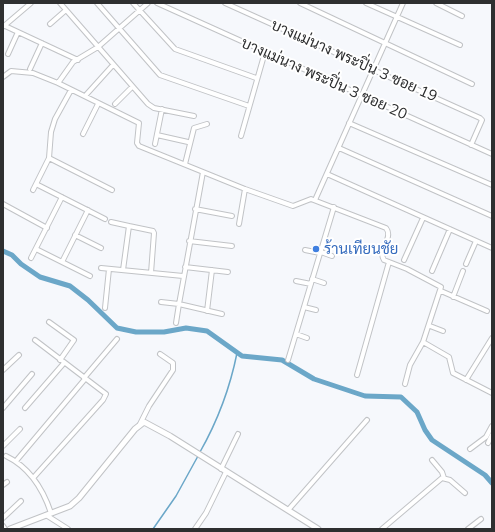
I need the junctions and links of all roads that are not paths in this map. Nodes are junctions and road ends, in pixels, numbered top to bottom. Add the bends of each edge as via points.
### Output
1 (31, 3) edge
2 (60, 3) edge
3 (97, 3) edge
4 (133, 3) edge
5 (148, 3) edge
6 (157, 3) edge
7 (225, 3) edge
8 (300, 3) edge
9 (366, 3) edge
10 (403, 3) edge
11 (436, 3) edge
12 (66, 10) junction
13 (139, 11) junction
14 (462, 16) dead end
15 (396, 17) junction
16 (50, 24) dead end
17 (4, 26) edge
18 (118, 28) junction
19 (18, 32) junction
20 (42, 43) junction
21 (385, 43) junction
22 (460, 45) dead end
23 (98, 47) junction
24 (265, 52) junction
25 (8, 54) dead end
26 (78, 60) junction
27 (113, 65) junction
28 (30, 69) dead end
29 (373, 70) junction
30 (3, 77) edge
31 (256, 78) junction
32 (58, 83) junction
33 (472, 84) dead end
34 (132, 87) junction
35 (71, 90) junction
36 (360, 95) junction
37 (85, 96) dead end
38 (98, 104) junction
39 (114, 104) dead end
40 (249, 106) junction
41 (162, 109) junction
42 (194, 116) dead end
43 (349, 123) junction
44 (207, 124) dead end
45 (82, 134) dead end
46 (157, 135) junction
47 (241, 136) dead end
48 (188, 142) dead end
49 (155, 144) dead end
50 (471, 145) junction
51 (339, 148) junction
52 (492, 154) edge
53 (49, 158) junction
54 (185, 164) junction
55 (203, 172) junction
56 (327, 174) junction
57 (36, 184) junction
58 (492, 186) edge
59 (245, 189) junction
60 (33, 190) dead end
61 (112, 190) dead end
62 (62, 197) junction
63 (315, 200) junction
64 (3, 204) edge
65 (334, 207) junction
66 (195, 209) junction
67 (88, 210) junction
68 (232, 216) dead end
69 (492, 216) edge
70 (423, 218) junction
71 (105, 219) dead end
72 (111, 222) dead end
73 (239, 224) dead end
74 (129, 226) junction
75 (47, 228) junction
76 (450, 229) junction
77 (75, 235) junction
78 (189, 241) junction
79 (476, 241) junction
80 (232, 246) dead end
81 (101, 248) dead end
82 (492, 248) edge
83 (36, 249) junction
84 (305, 250) dead end
85 (320, 253) junction
86 (332, 256) dead end
87 (31, 258) dead end
88 (404, 260) dead end
89 (62, 262) junction
90 (389, 262) junction
91 (466, 264) dead end
92 (185, 267) junction
93 (101, 268) dead end
94 (109, 269) junction
95 (123, 270) junction
96 (212, 270) junction
97 (432, 271) dead end
98 (463, 271) dead end
99 (228, 272) dead end
100 (151, 273) junction
101 (90, 276) dead end
102 (183, 276) junction
103 (312, 279) junction
104 (296, 281) dead end
105 (324, 283) dead end
106 (311, 284) junction
107 (441, 291) junction
108 (453, 297) junction
109 (161, 302) dead end
110 (179, 304) junction
111 (304, 307) junction
112 (105, 308) dead end
113 (316, 310) dead end
114 (207, 311) junction
115 (487, 311) dead end
116 (222, 314) dead end
117 (49, 322) dead end
118 (176, 323) dead end
119 (430, 326) junction
120 (443, 331) dead end
121 (296, 334) junction
122 (307, 338) dead end
123 (492, 338) edge
124 (117, 339) dead end
125 (35, 340) dead end
126 (423, 342) junction
127 (160, 354) dead end
128 (19, 355) dead end
129 (288, 360) dead end
130 (62, 361) junction
131 (4, 369) edge
132 (32, 374) dead end
133 (357, 375) dead end
134 (84, 379) junction
135 (466, 380) junction
136 (405, 384) dead end
137 (492, 393) edge
138 (3, 408) edge
139 (25, 408) dead end
140 (367, 420) dead end
141 (140, 424) junction
142 (492, 426) edge
143 (20, 429) dead end
144 (238, 434) dead end
145 (492, 435) edge
146 (488, 443) dead end
147 (3, 446) edge
148 (470, 449) dead end
149 (6, 456) dead end
150 (432, 460) dead end
151 (16, 461) junction
152 (221, 469) junction
153 (226, 472) junction
154 (34, 477) junction
155 (444, 478) junction
156 (7, 482) dead end
157 (3, 485) edge
158 (465, 493) dead end
159 (21, 501) dead end
160 (288, 509) junction
161 (48, 514) junction
162 (3, 518) edge
163 (481, 518) dead end
164 (3, 526) edge
165 (5, 529) edge
166 (10, 529) edge
167 (68, 529) edge
168 (195, 529) edge
169 (318, 529) edge
170 (382, 529) edge
171 (468, 529) edge

1 - 17 street
2 - 12 street
3 - 18 street
4 - 13 street
5 - 13 street
6 - 24 street, บางแม่นาง พระปิ่น 3 ซอย 20
7 - 29 street, บางแม่นาง พระปิ่น 3 ซอย 19
8 - 21 street
9 - 15 street
10 - 15 street
11 - 14 street
12 - 16 street
12 - 23 street
13 - 18 street
13 - 31 street via 175,49
15 - 21 street
15 - 22 street
17 - 19 street
18 - 23 street
18 - 40 street via 164,77
19 - 20 street
19 - 25 street
20 - 26 street
20 - 28 street
21 - 29 street
21 - 33 street
23 - 26 street
23 - 27 street
24 - 31 street
24 - 36 street, บางแม่นาง พระปิ่น 3 ซอย 20
26 - 32 street via 73,62
27 - 34 street
27 - 37 street
29 - 36 street
29 - 50 street, บางแม่นาง พระปิ่น 3 ซอย 19 via 482,120
30 - 32 street via 14,71 33,73
31 - 40 street
32 - 35 street
34 - 39 street
34 - 41 street via 148,104
35 - 38 street
35 - 53 street via 55,119
36 - 43 street
36 - 50 street, บางแม่นาง พระปิ่น 3 ซอย 20
38 - 45 street
38 - 54 street via 139,123 139,146
40 - 47 street
41 - 42 street
41 - 46 street
43 - 51 street
43 - 58 street
44 - 54 street via 194,128
46 - 48 street
46 - 49 street
50 - 52 street, บางแม่นาง พระปิ่น 3 ซอย 20
51 - 56 street
51 - 69 street
53 - 57 street
53 - 61 street
54 - 55 street
55 - 59 street
55 - 66 street
56 - 63 street
56 - 70 street
57 - 60 street
57 - 62 street
59 - 63 street via 293,206 307,199
59 - 73 street
62 - 67 street
62 - 75 street
63 - 65 street
64 - 75 street
65 - 85 street
65 - 90 street via 386,228 389,235 382,258
66 - 68 street
66 - 78 street
67 - 71 street
67 - 77 street
70 - 76 street
70 - 88 street
72 - 74 street
74 - 95 street
74 - 100 street via 154,233
75 - 83 street
76 - 79 street
76 - 97 street
77 - 81 street
77 - 89 street
78 - 80 street
78 - 92 street
79 - 82 street
79 - 91 street
83 - 87 street
83 - 89 street
84 - 85 street
85 - 86 street
85 - 103 street
89 - 101 street
90 - 107 street via 440,285
90 - 133 street
92 - 96 street
92 - 102 street
93 - 94 street
94 - 95 street
94 - 112 street
95 - 100 street
96 - 99 street
96 - 114 street
98 - 108 street
100 - 102 street
102 - 110 street
103 - 105 street
103 - 106 street
104 - 106 street
106 - 111 street
107 - 108 street
107 - 119 street
108 - 115 street
109 - 110 street
110 - 114 street
110 - 118 street
111 - 113 street
111 - 121 street
114 - 116 street
117 - 130 street via 74,340
119 - 120 street
119 - 126 street
121 - 122 street
121 - 129 street
123 - 135 street
124 - 134 street
125 - 130 street
126 - 135 street via 446,355 453,373
126 - 136 street via 410,365
127 - 141 street via 173,363 173,370
128 - 131 street
130 - 134 street
130 - 139 street
132 - 138 street
134 - 151 street
134 - 154 street via 104,391 105,396
135 - 137 street
140 - 160 street
141 - 152 street via 146,423
141 - 161 street via 79,498 70,506
142 - 148 street via 486,437
143 - 147 street
144 - 152 street
145 - 146 street
149 - 151 street
150 - 155 street
151 - 154 street
152 - 153 street
153 - 160 street
153 - 168 street via 206,514
154 - 161 street
155 - 158 street
155 - 170 street
156 - 157 street
159 - 162 street
160 - 169 street
161 - 166 street
161 - 167 street
163 - 171 street
164 - 165 street

